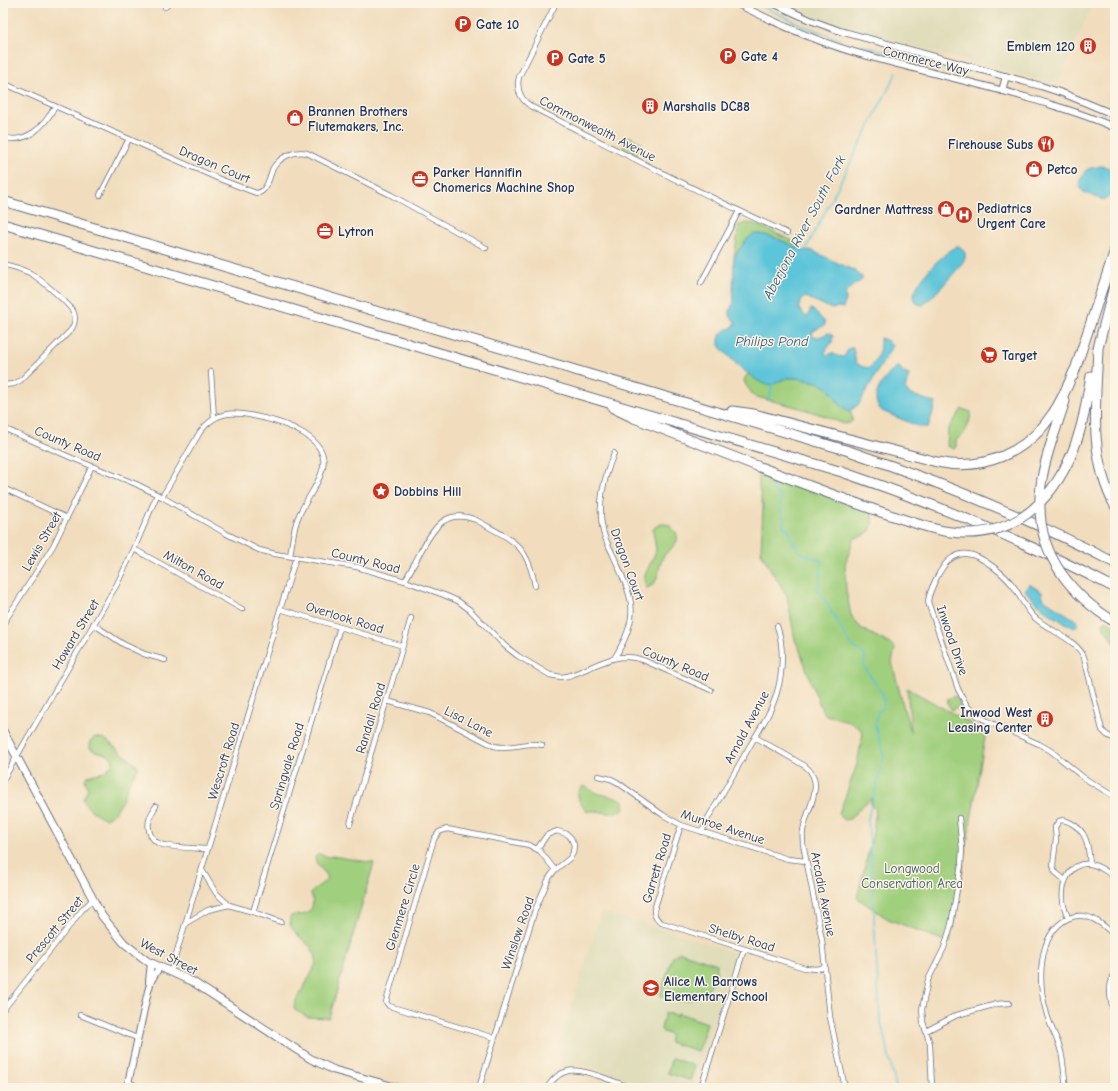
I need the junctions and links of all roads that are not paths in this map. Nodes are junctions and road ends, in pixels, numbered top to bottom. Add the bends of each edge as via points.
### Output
1 (170, 3) edge
2 (556, 3) edge
3 (736, 3) edge
4 (773, 3) edge
5 (165, 7) dead end
6 (1006, 76) junction
7 (3, 83) edge
8 (1002, 91) junction
9 (55, 106) junction
10 (1115, 115) edge
11 (1115, 128) edge
12 (3, 137) edge
13 (129, 139) junction
14 (100, 195) dead end
15 (3, 201) edge
16 (739, 211) junction
17 (3, 224) edge
18 (787, 233) dead end
19 (486, 248) dead end
20 (1115, 250) edge
21 (3, 264) edge
22 (1115, 282) edge
23 (701, 283) dead end
24 (1098, 348) junction
25 (1074, 371) junction
26 (211, 372) dead end
27 (3, 385) edge
28 (588, 396) junction
29 (708, 409) junction
30 (214, 418) junction
31 (3, 428) edge
32 (614, 453) dead end
33 (92, 466) junction
34 (3, 488) edge
35 (160, 496) junction
36 (1115, 506) edge
37 (67, 518) junction
38 (134, 549) junction
39 (290, 556) junction
40 (296, 557) junction
41 (1115, 563) edge
42 (405, 581) junction
43 (535, 586) dead end
44 (1115, 588) edge
45 (242, 609) dead end
46 (280, 609) junction
47 (411, 618) dead end
48 (1115, 622) edge
49 (3, 624) edge
50 (93, 624) junction
51 (776, 626) dead end
52 (340, 627) junction
53 (403, 646) junction
54 (615, 657) junction
55 (165, 660) dead end
56 (711, 690) dead end
57 (387, 701) junction
58 (3, 731) edge
59 (755, 737) junction
60 (1115, 739) edge
61 (542, 745) dead end
62 (17, 756) junction
63 (598, 776) dead end
64 (3, 780) edge
65 (1115, 797) edge
66 (156, 806) dead end
67 (959, 818) dead end
68 (350, 824) dead end
69 (681, 825) junction
70 (702, 832) junction
71 (208, 849) junction
72 (537, 849) junction
73 (806, 861) junction
74 (1090, 864) junction
75 (202, 870) junction
76 (555, 870) junction
77 (1115, 877) edge
78 (1065, 880) junction
79 (93, 899) junction
80 (229, 905) junction
81 (253, 912) junction
82 (656, 918) joint
83 (1068, 918) junction
84 (280, 922) dead end
85 (186, 923) junction
86 (1115, 936) edge
87 (744, 949) junction
88 (151, 962) junction
89 (160, 966) junction
90 (825, 968) junction
91 (171, 971) junction
92 (1115, 971) edge
93 (148, 991) junction
94 (1009, 1002) dead end
95 (3, 1010) edge
96 (80, 1015) dead end
97 (1115, 1016) edge
98 (926, 1031) junction
99 (137, 1038) junction
100 (495, 1038) junction
101 (369, 1080) junction
102 (127, 1085) edge
103 (142, 1088) edge
104 (365, 1088) edge
105 (398, 1088) edge
106 (479, 1088) edge
107 (547, 1088) edge
108 (632, 1088) edge
109 (700, 1088) edge
110 (844, 1088) edge
111 (932, 1088) edge
112 (1066, 1088) edge

1 - 5 street
2 - 16 street, Commonwealth Avenue via 519,77 519,90 524,100 532,107
3 - 8 street, Commerce Way via 784,27 829,45
4 - 6 street, Commerce Way via 840,31
6 - 8 street
6 - 10 street, Commerce Way via 1061,92
7 - 9 street, Dragon Court
8 - 11 street, Commerce Way via 1081,113
9 - 12 street via 48,119 30,135 18,139
9 - 13 street, Dragon Court
13 - 14 street
13 - 19 street, Dragon Court via 257,193 264,189 280,160 293,153 304,152 391,195
15 - 29 highway
16 - 18 street, Commonwealth Avenue
16 - 23 street
17 - 28 highway
20 - 25 highway
21 - 27 street via 26,271 39,279 71,309 75,319 70,331 21,380 12,385
22 - 24 highway
24 - 28 highway, bridge via 1079,436 1060,476 1046,496 1020,519 985,532 957,533 934,528 854,503 634,418
24 - 36 highway via 1095,429 1103,474
25 - 29 highway via 1054,412 1042,429 1018,449 1002,457 971,465 944,464 754,414
25 - 48 highway, bridge via 1043,474 1041,524 1046,544 1057,568 1070,586
26 - 30 street
28 - 44 highway via 803,460 899,492 992,529
29 - 41 highway via 836,447 927,479 1021,518
30 - 35 street, Howard Street via 204,426
30 - 39 street via 232,413 272,420 306,435 320,450 324,461 323,468 297,520
31 - 33 street, County Road
32 - 54 street, Dragon Court via 603,488 603,526 627,588 632,610 631,623
33 - 35 street, County Road
33 - 37 street, Lewis Street
34 - 37 street
35 - 38 street, Howard Street
35 - 39 street, County Road via 248,544 268,552
37 - 49 street, Lewis Street via 53,546
38 - 45 street, Milton Road
38 - 50 street, Howard Street
39 - 40 street, County Road
40 - 42 street, County Road via 353,566
40 - 46 street, Wescroft Road
42 - 43 street via 434,529 447,519 458,516 476,520 518,545 529,561
42 - 54 street, County Road via 464,605 512,651 550,675 568,676
46 - 52 street, Overlook Road
46 - 71 street, Wescroft Road
47 - 53 street, Randall Road
50 - 55 street via 123,644
50 - 62 street, Howard Street
51 - 59 street, Arnold Avenue via 782,650 778,690 774,703
52 - 53 street, Overlook Road
52 - 81 street, Springvale Road
53 - 57 street, Randall Road
54 - 56 street, County Road via 638,658
57 - 61 street, Lisa Lane via 430,713 494,746 506,748
57 - 68 street, Randall Road
58 - 62 main road, West Street
59 - 70 street, Arnold Avenue
59 - 73 street, Arcadia Avenue via 805,766 813,776 815,790 803,831
60 - 65 street, Inwood Drive via 1102,729 1084,657 1078,648 1031,614 1010,581 996,569 969,554 958,556 946,563 928,602 958,689 967,706 985,720 1051,751 1084,778
62 - 64 street, Howard Street
62 - 79 main road, West Street
63 - 69 street, Munroe Avenue via 617,782
66 - 71 street via 149,823 150,832 157,842 164,845
67 - 98 street via 962,857 960,874 948,935 928,980 923,1000 922,1016
69 - 70 street, Munroe Avenue
69 - 82 street, Garrett Road via 655,908
70 - 73 street, Munroe Avenue via 788,859
71 - 75 street, Wescroft Road
72 - 76 street
72 - 76 street, Winslow Road via 547,835 553,832 560,831 570,836 574,845 573,853
72 - 100 street, Glenmere Circle via 451,829 439,832 434,839 386,999 389,1006
73 - 90 street, Arcadia Avenue
74 - 77 street
74 - 78 street via 1076,867
74 - 78 street via 1083,833 1065,820 1059,821 1055,827 1053,865 1055,872
75 - 80 street via 216,893
75 - 85 street, Wescroft Road
76 - 100 street, Winslow Road via 528,929
78 - 83 street via 1062,891
79 - 88 main road, West Street via 104,920 120,939
79 - 95 street, Prescott Street
80 - 81 street
80 - 85 street via 208,910
81 - 84 street
82 - 87 street, Shelby Road via 662,923
83 - 86 street via 1091,918
83 - 112 street via 1050,935 1044,954 1041,980 1045,1010 1062,1058
85 - 91 street, Wescroft Road
87 - 90 street, Shelby Road via 805,968
87 - 109 street
88 - 89 main road, West Street
88 - 93 street
89 - 91 main road, West Street
89 - 93 street
90 - 110 street, Arcadia Avenue via 830,1017
91 - 101 main road, West Street via 193,982 311,1059 334,1070
92 - 97 street via 1110,989
93 - 99 street
94 - 98 street via 955,1015
96 - 99 street
98 - 111 street via 931,1055
99 - 102 street
100 - 106 street, Winslow Road
101 - 104 street
101 - 105 main road, West Street
102 - 103 street
107 - 108 street via 559,1075 575,1070

